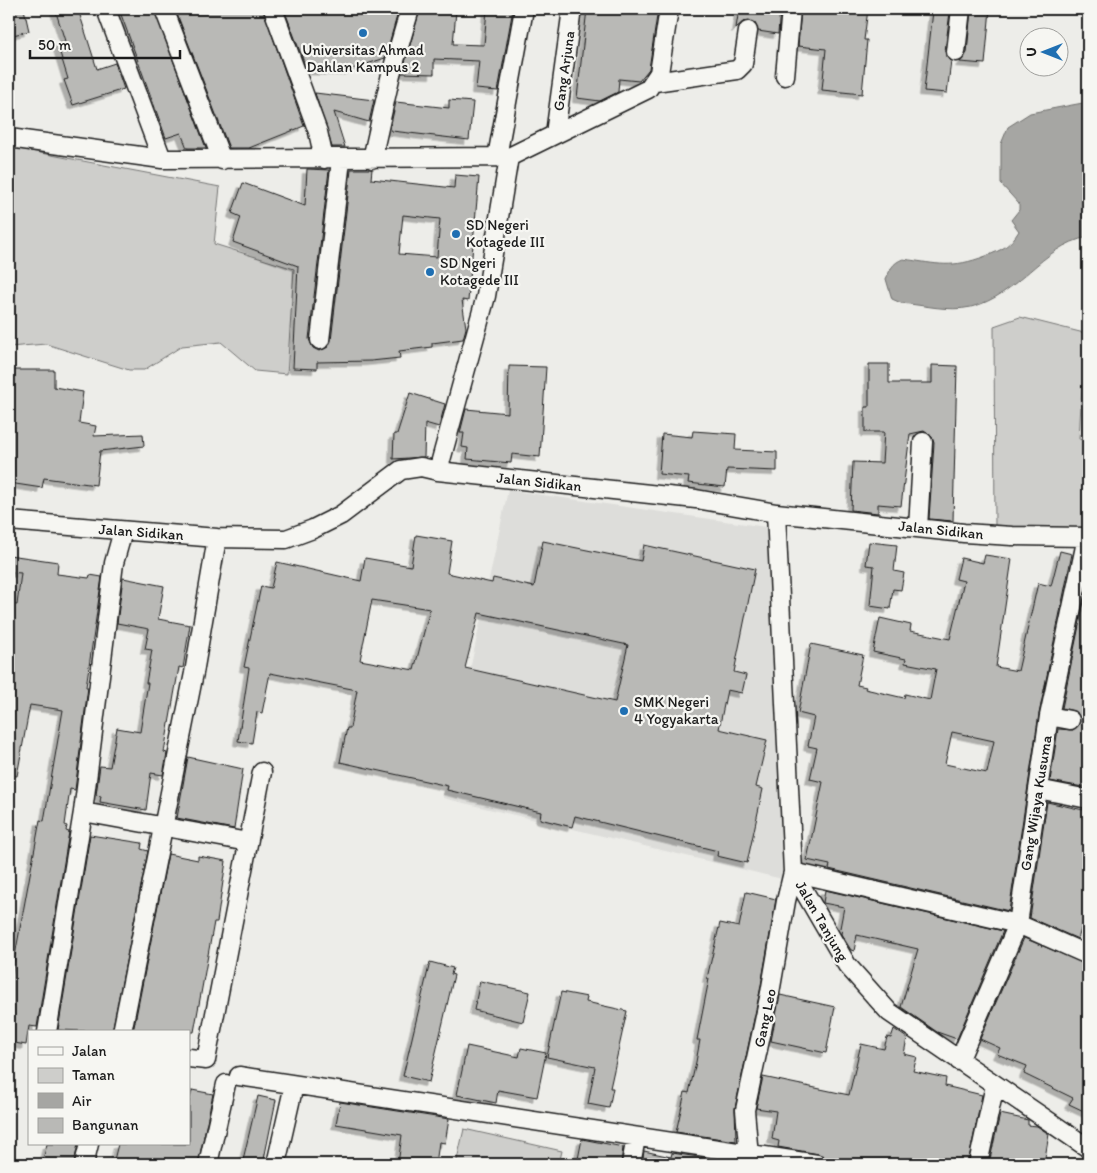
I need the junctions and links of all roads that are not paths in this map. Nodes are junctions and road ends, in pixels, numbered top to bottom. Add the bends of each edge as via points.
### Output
1 (106, 9) edge
2 (164, 9) edge
3 (273, 9) edge
4 (410, 9) edge
5 (524, 9) edge
6 (572, 9) edge
7 (669, 9) edge
8 (791, 9) edge
9 (961, 9) edge
10 (748, 31) dead end
11 (956, 52) dead end
12 (785, 76) dead end
13 (655, 82) junction
14 (555, 134) junction
15 (9, 138) edge
16 (503, 157) junction
17 (162, 159) junction
18 (372, 159) junction
19 (222, 160) junction
20 (332, 160) junction
21 (320, 340) dead end
22 (923, 442) dead end
23 (438, 471) junction
24 (776, 514) junction
25 (9, 521) edge
26 (918, 528) junction
27 (123, 531) junction
28 (1088, 537) edge
29 (217, 538) junction
30 (1049, 716) junction
31 (1070, 720) dead end
32 (262, 772) dead end
33 (1038, 789) junction
34 (1088, 799) edge
35 (82, 812) junction
36 (163, 826) junction
37 (248, 842) junction
38 (793, 872) junction
39 (1018, 924) junction
40 (1088, 955) edge
41 (47, 1030) edge
42 (122, 1030) edge
43 (190, 1058) edge
44 (959, 1061) junction
45 (294, 1085) junction
46 (994, 1085) junction
47 (636, 1138) junction
48 (88, 1146) edge
49 (1088, 1148) edge
50 (748, 1160) edge
51 (84, 1164) edge
52 (208, 1164) edge
53 (276, 1164) edge
54 (630, 1164) edge
55 (817, 1164) edge
56 (978, 1164) edge

1 - 17 street
2 - 19 street
3 - 20 street via 318,132
4 - 18 street via 390,74
5 - 16 street
6 - 14 street, Gang Arjuna
7 - 13 street
8 - 12 street
9 - 11 street
10 - 13 street via 743,64 737,70
13 - 14 street via 610,110
14 - 16 street
15 - 17 street
16 - 18 street
16 - 23 street via 480,322
17 - 19 street
18 - 20 street
19 - 20 street
20 - 21 street
22 - 26 street
23 - 24 street, Jalan Sidikan via 696,499
23 - 29 street, Jalan Sidikan via 421,467 401,470 341,515 286,539
24 - 26 street, Jalan Sidikan
24 - 38 street, Jalan Tanjung
25 - 27 street, Jalan Sidikan
26 - 28 street, Jalan Sidikan via 1012,536
27 - 29 street, Jalan Sidikan
27 - 35 street via 114,563
28 - 30 street, Gang Wijaya Kusuma
29 - 36 street
30 - 31 street
30 - 33 street, Gang Wijaya Kusuma
32 - 37 street
33 - 34 street
33 - 39 street, Gang Wijaya Kusuma
35 - 36 street
35 - 41 street
36 - 37 street
36 - 42 street
37 - 43 street via 206,1060
38 - 39 street
38 - 44 street, Jalan Tanjung via 847,965 866,988 889,1012
38 - 50 street, Gang Leo via 745,1110
39 - 40 street
39 - 44 street, Gang Wijaya Kusuma
44 - 46 street, Jalan Tanjung
45 - 47 street
45 - 52 street via 232,1080
45 - 53 street
46 - 49 street, Jalan Tanjung
46 - 56 street
47 - 50 street
47 - 54 street
48 - 51 street
50 - 55 street

